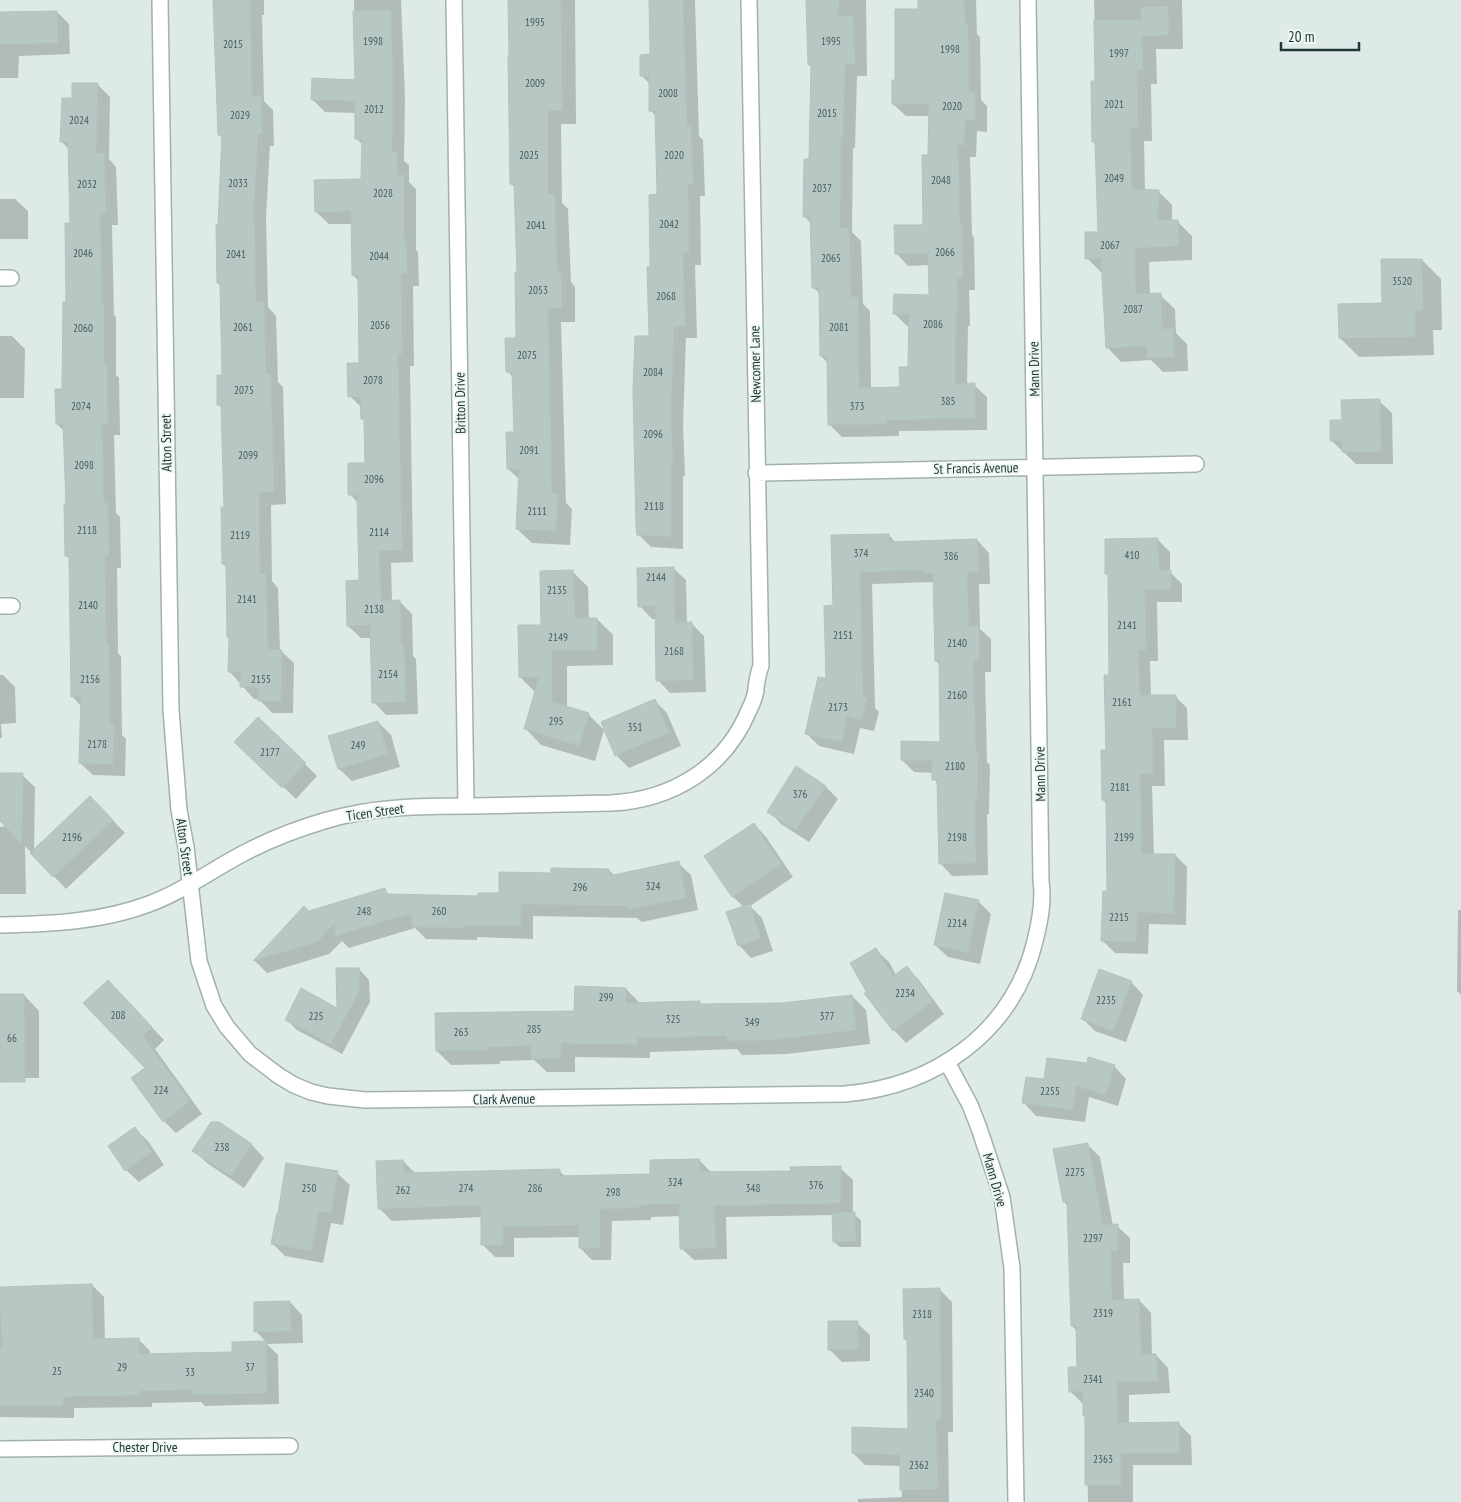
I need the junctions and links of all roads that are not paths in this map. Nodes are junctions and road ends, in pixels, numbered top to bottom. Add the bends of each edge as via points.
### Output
1 (160, 0) edge
2 (454, 0) edge
3 (750, 0) edge
4 (1028, 0) edge
5 (1196, 464) dead end
6 (1036, 467) junction
7 (756, 473) junction
8 (743, 724) joint
9 (466, 806) junction
10 (190, 885) junction
11 (0, 925) edge
12 (947, 1062) junction
13 (290, 1446) dead end
14 (0, 1449) edge
15 (1016, 1502) edge

1 - 10 street, Alton Street via 171,710 179,810
2 - 9 street, Britton Drive
3 - 7 street, Newcomer Lane
4 - 6 street, Mann Drive
5 - 6 street, St Francis Avenue
6 - 7 street, St Francis Avenue
6 - 12 street, Mann Drive via 1041,916 1031,957 1013,994 984,1032
7 - 8 street, Newcomer Lane via 761,666
8 - 9 street, Ticen Street via 713,762 694,778 661,795 624,803
9 - 10 street, Ticen Street via 388,808 324,821 246,852
10 - 11 street, Ticen Street via 148,905 101,918
10 - 12 street, Clark Avenue via 199,961 219,1017 250,1054 269,1069 294,1085 328,1096 365,1100 845,1094 899,1085
12 - 15 street, Mann Drive via 970,1105 1002,1196 1012,1268
13 - 14 street, Chester Drive

